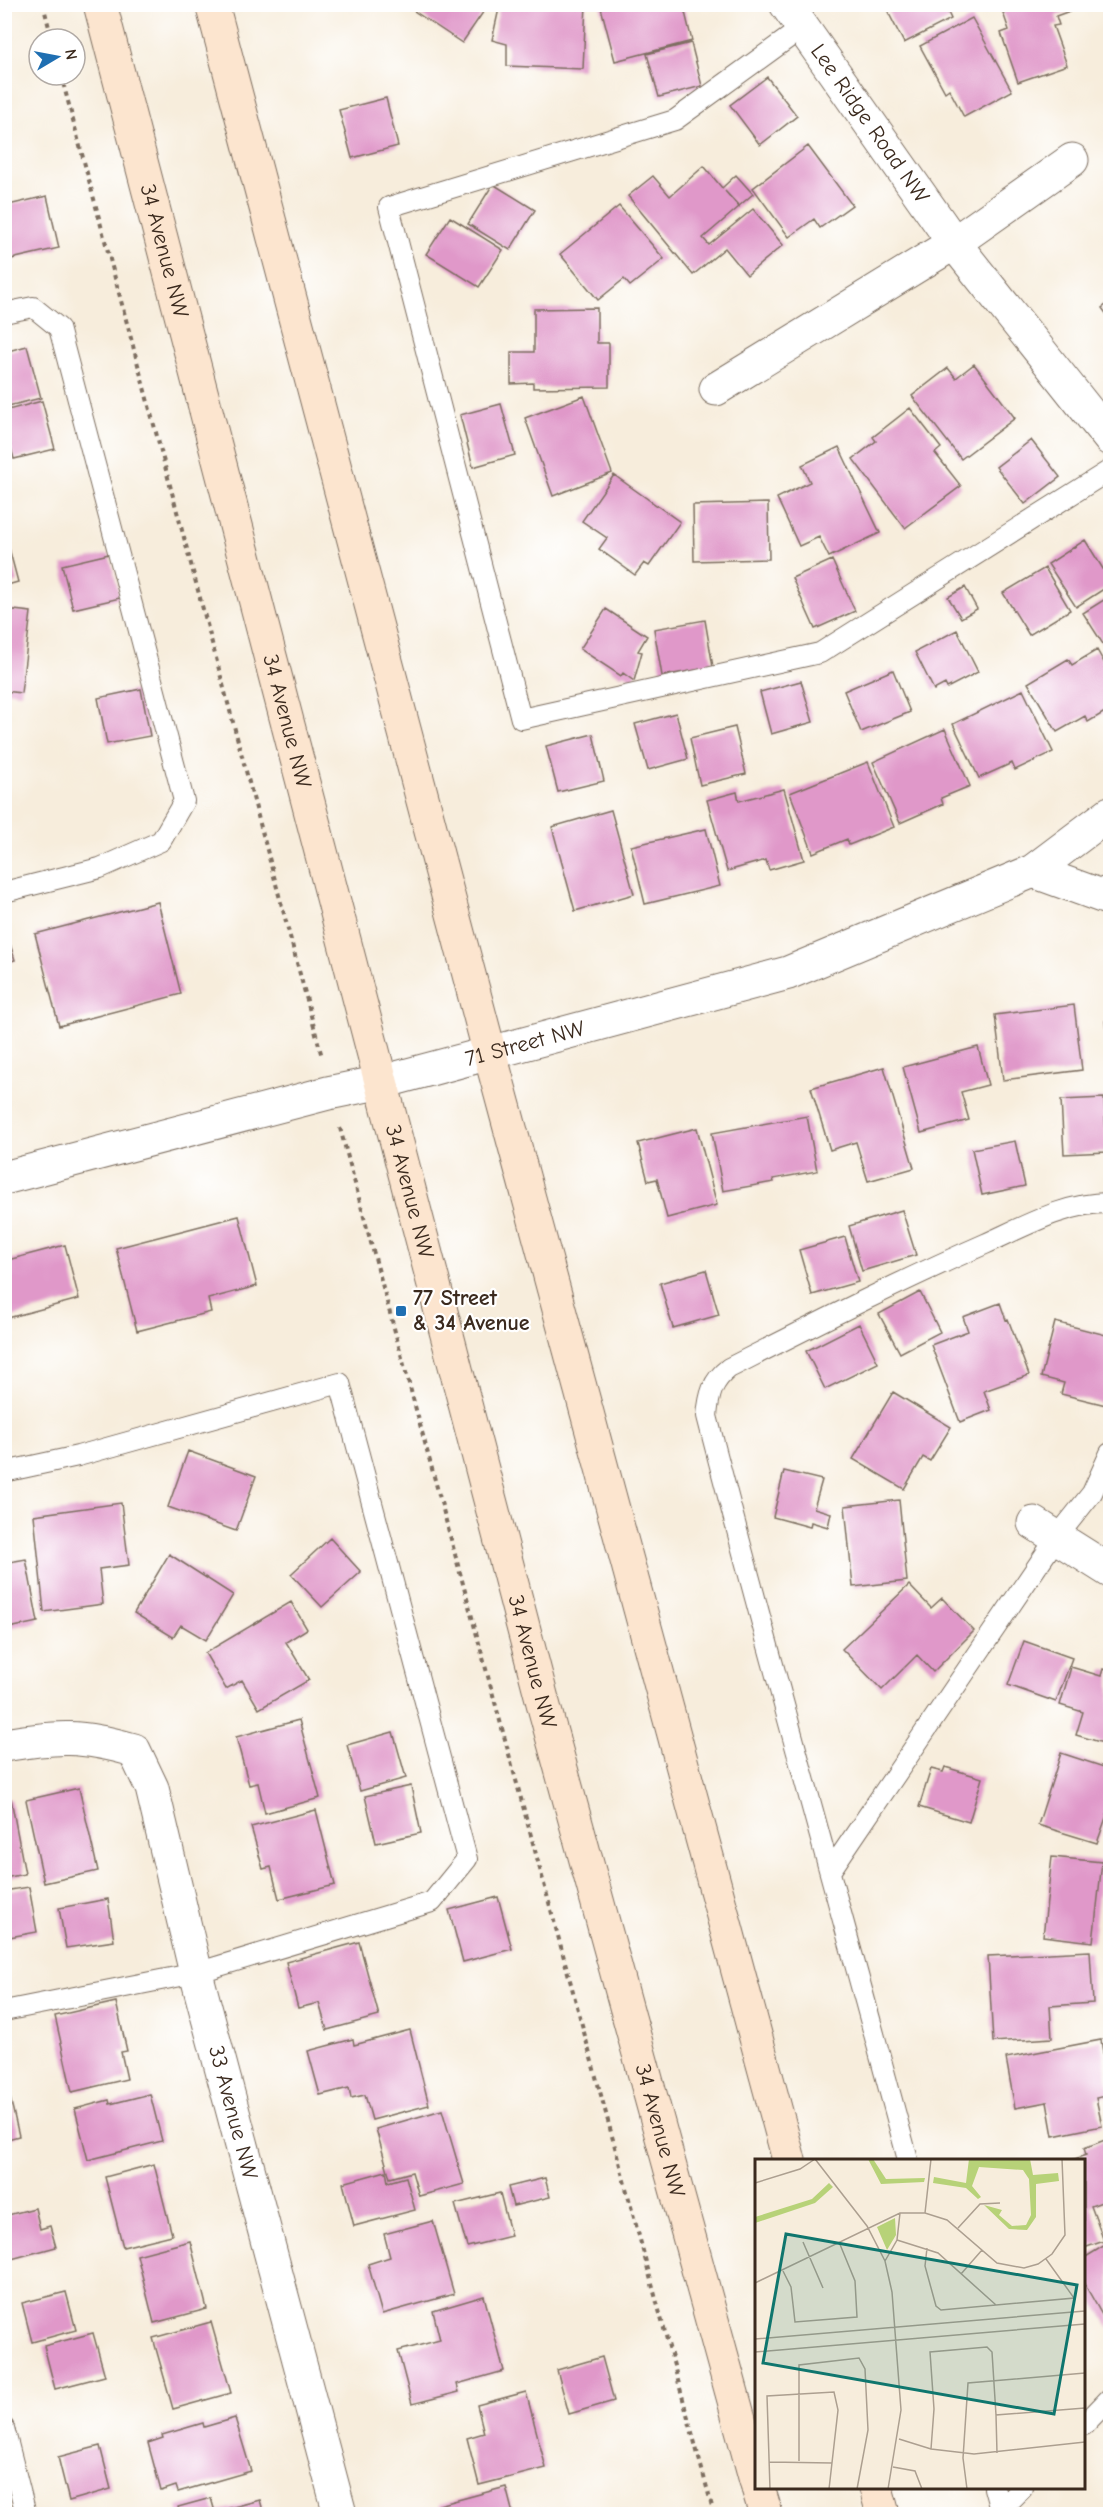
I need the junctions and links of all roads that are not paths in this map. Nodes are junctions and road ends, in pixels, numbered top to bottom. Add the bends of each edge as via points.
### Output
1 (100, 4) edge
2 (212, 4) edge
3 (794, 16) edge
4 (1072, 160) dead end
5 (954, 243) junction
6 (4, 313) edge
7 (716, 389) dead end
8 (1110, 439) edge
9 (1110, 470) edge
10 (1110, 813) edge
11 (1033, 871) junction
12 (4, 892) edge
13 (1110, 898) edge
14 (490, 1054) junction
15 (382, 1082) junction
16 (4, 1178) edge
17 (1110, 1203) edge
18 (1110, 1453) edge
19 (4, 1472) edge
20 (1045, 1530) junction
21 (1110, 1571) edge
22 (4, 1745) edge
23 (831, 1870) junction
24 (196, 1972) junction
25 (4, 2011) edge
26 (789, 2159) edge
27 (908, 2159) edge
28 (1110, 2398) edge
29 (1085, 2424) edge
30 (4, 2428) edge
31 (755, 2477) edge
32 (759, 2489) edge
33 (877, 2489) edge
34 (995, 2489) edge
35 (1020, 2489) edge
36 (26, 2514) edge
37 (340, 2514) edge
38 (766, 2514) edge
39 (883, 2514) edge

1 - 15 main road, 34 Avenue NW
2 - 14 main road
3 - 5 street, Lee Ridge Road NW
3 - 9 lane via 675,120 389,207 521,719 820,653
4 - 5 street
5 - 7 street
5 - 8 street, Lee Ridge Road NW
6 - 12 lane via 33,307 59,328 184,801 161,841 100,868
10 - 11 street, 71 Street NW
11 - 13 street
11 - 14 street, 71 Street NW via 788,973
14 - 15 street, 71 Street NW
14 - 26 main road
15 - 16 street, 71 Street NW
15 - 31 main road, 34 Avenue NW via 543,1703
17 - 23 lane via 1092,1203 1051,1215 902,1280 729,1368 711,1388 708,1416
18 - 20 lane via 1092,1493
19 - 24 lane via 78,1456 340,1383 467,1859 432,1902
20 - 21 street
20 - 23 lane
22 - 24 street, 33 Avenue NW via 69,1737 134,1750 152,1788
23 - 27 lane
24 - 25 lane
24 - 37 street, 33 Avenue NW
28 - 29 lane
30 - 36 lane
32 - 38 main road
33 - 39 main road
34 - 35 lane via 1000,2510

